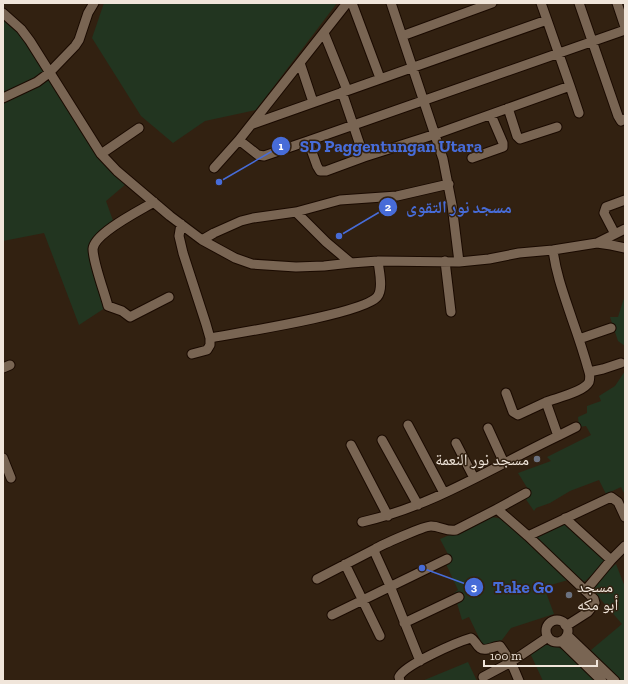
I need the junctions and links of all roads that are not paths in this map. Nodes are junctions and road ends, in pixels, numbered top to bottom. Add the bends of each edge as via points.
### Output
1 (94, 3) edge
2 (347, 3) edge
3 (352, 3) edge
4 (391, 3) edge
5 (492, 3) edge
6 (541, 3) edge
7 (579, 3) edge
8 (617, 3) edge
9 (3, 13) edge
10 (547, 20) junction
11 (625, 28) edge
12 (324, 32) junction
13 (402, 36) junction
14 (593, 42) junction
15 (559, 53) junction
16 (300, 63) junction
17 (413, 67) junction
18 (49, 73) junction
19 (380, 78) junction
20 (570, 86) junction
21 (344, 91) junction
22 (3, 98) edge
23 (423, 100) junction
24 (313, 102) junction
25 (508, 108) junction
26 (579, 112) dead end
27 (491, 115) junction
28 (625, 119) edge
29 (251, 125) junction
30 (353, 125) junction
31 (557, 127) dead end
32 (139, 128) dead end
33 (436, 134) junction
34 (239, 140) junction
35 (308, 142) junction
36 (100, 154) junction
37 (364, 157) junction
38 (472, 158) dead end
39 (214, 168) dead end
40 (449, 184) junction
41 (625, 200) edge
42 (154, 202) junction
43 (296, 212) junction
44 (181, 224) junction
45 (625, 229) edge
46 (614, 234) junction
47 (202, 240) junction
48 (597, 243) junction
49 (625, 248) edge
50 (553, 250) junction
51 (378, 261) junction
52 (445, 262) junction
53 (458, 262) junction
54 (350, 263) junction
55 (169, 298) dead end
56 (452, 312) dead end
57 (611, 328) dead end
58 (210, 338) junction
59 (579, 339) junction
60 (192, 354) dead end
61 (621, 363) dead end
62 (589, 372) junction
63 (506, 393) dead end
64 (546, 402) junction
65 (408, 425) dead end
66 (576, 427) dead end
67 (488, 428) dead end
68 (558, 436) junction
69 (382, 440) dead end
70 (456, 443) dead end
71 (351, 445) dead end
72 (3, 458) edge
73 (504, 463) junction
74 (11, 478) dead end
75 (474, 478) junction
76 (444, 493) junction
77 (526, 493) dead end
78 (418, 505) junction
79 (497, 509) junction
80 (388, 516) junction
81 (625, 517) edge
82 (564, 518) junction
83 (362, 522) dead end
84 (528, 536) junction
85 (625, 546) edge
86 (375, 550) junction
87 (447, 559) dead end
88 (611, 560) junction
89 (345, 564) junction
90 (317, 579) dead end
91 (390, 586) junction
92 (586, 590) junction
93 (459, 597) dead end
94 (363, 600) junction
95 (332, 615) dead end
96 (404, 623) junction
97 (565, 625) junction
98 (380, 636) dead end
99 (548, 637) junction
100 (564, 638) junction
101 (420, 660) junction
102 (511, 662) junction
103 (483, 677) dead end
104 (399, 681) edge
105 (519, 681) edge
106 (602, 681) edge
107 (615, 681) edge

1 - 18 street via 79,40
2 - 12 street
3 - 19 street
4 - 13 street
5 - 13 street
6 - 10 street
7 - 14 street
8 - 11 street
9 - 18 street via 21,29
10 - 15 street
10 - 17 street
11 - 14 street
12 - 16 street
12 - 21 street
13 - 17 street
14 - 15 street
14 - 28 street via 618,116 621,120
15 - 20 street
15 - 23 street
16 - 24 street
16 - 29 street
17 - 19 street
17 - 23 street
18 - 22 street
18 - 36 street
19 - 21 street
20 - 25 street
20 - 26 street
21 - 24 street
21 - 30 street
23 - 30 street
23 - 33 street
24 - 29 street
25 - 27 street
25 - 31 street via 520,139
27 - 33 street
27 - 38 street via 503,147
29 - 34 street
30 - 35 street
30 - 37 street
32 - 36 street
33 - 37 street
33 - 40 street
34 - 35 street via 261,156
34 - 39 street
35 - 37 street via 320,171
36 - 42 street
40 - 43 street via 397,196 340,200
40 - 53 street
41 - 46 street via 604,210
42 - 44 street
42 - 55 street via 99,237 94,244 94,258 110,308 122,311 130,317
43 - 47 street via 241,221
43 - 54 street
44 - 47 street
44 - 58 street via 179,236 183,253
45 - 46 street
46 - 48 street
47 - 54 street via 252,264 296,267
48 - 49 street
48 - 50 street
50 - 53 street
50 - 59 street via 555,269
51 - 52 street
51 - 54 street
51 - 58 street via 378,296 363,305 319,317
52 - 53 street
52 - 56 street
57 - 59 street
58 - 60 street via 207,350
59 - 62 street
61 - 62 street
62 - 64 street via 589,382 584,388
63 - 64 street via 514,412 518,415
64 - 68 street
65 - 76 street
66 - 68 street
67 - 73 street
68 - 73 street
69 - 78 street
70 - 75 street
71 - 80 street
72 - 74 street
73 - 75 street
75 - 76 street
76 - 78 street
77 - 79 street
78 - 80 street
79 - 84 street
79 - 86 street via 456,530 428,526
80 - 83 street
81 - 82 street via 618,502 611,497
82 - 84 street
82 - 88 street
84 - 92 street
85 - 88 street
86 - 89 street
86 - 91 street
87 - 91 street
88 - 92 street
89 - 90 street
89 - 94 street
91 - 94 street
91 - 96 street
92 - 97 street via 595,603 588,612
93 - 96 street
94 - 95 street
94 - 98 street
96 - 101 street
97 - 99 street via 558,621 550,624 547,628
97 - 100 street via 567,630
99 - 100 street via 555,642
99 - 102 street
100 - 106 street
100 - 107 street
101 - 102 street via 472,638 482,649 500,646
101 - 104 street via 401,673
102 - 103 street
102 - 105 street

